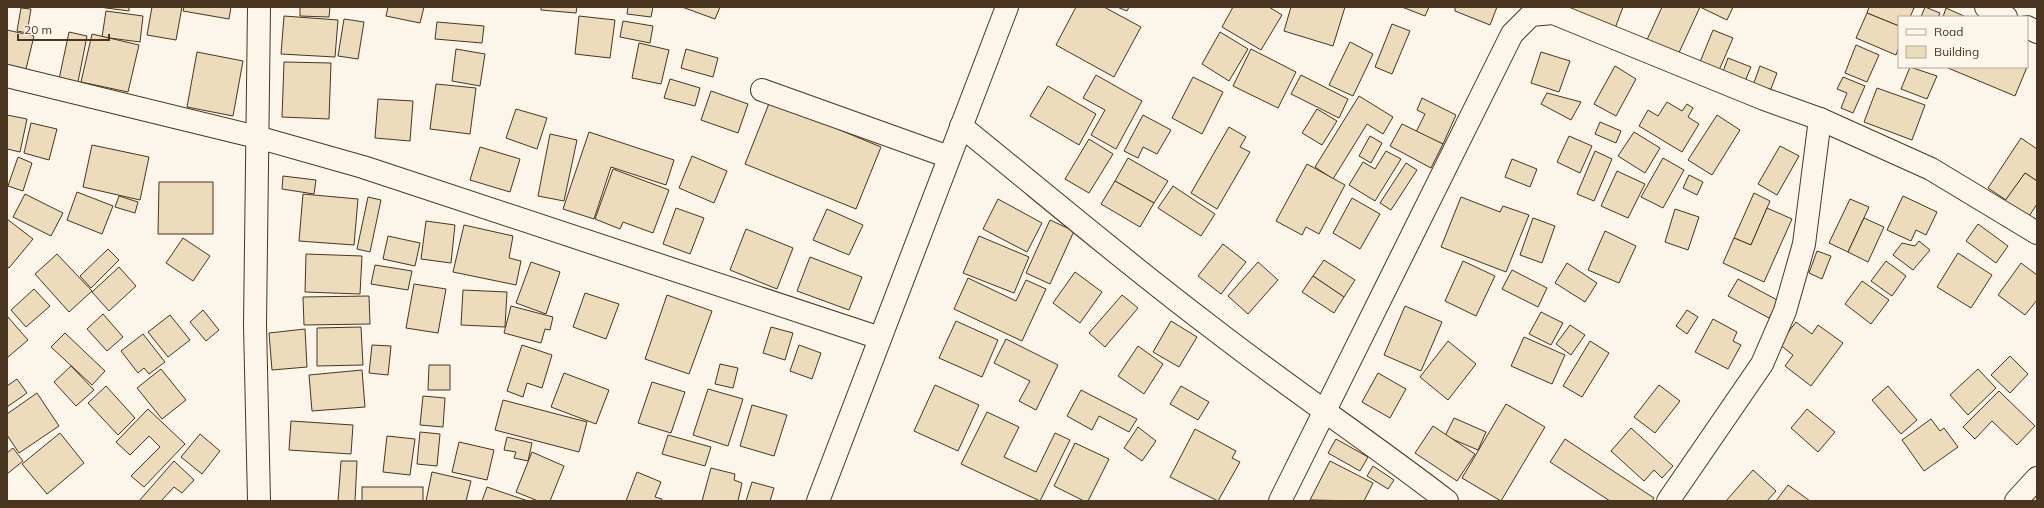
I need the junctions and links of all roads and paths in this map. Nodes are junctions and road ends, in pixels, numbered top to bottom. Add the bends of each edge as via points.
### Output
1 (259, 7) edge
2 (1007, 7) edge
3 (1986, 7) edge
4 (2004, 16) edge
5 (2028, 28) edge
6 (2037, 32) edge
7 (7, 76) edge
8 (762, 90) dead end
9 (1820, 119) junction
10 (961, 126) junction
11 (257, 137) junction
12 (949, 158) junction
13 (2037, 233) edge
14 (880, 338) junction
15 (1324, 412) junction
16 (2037, 478) edge
17 (259, 501) edge
18 (818, 501) edge
19 (1280, 501) edge
20 (1447, 501) edge
21 (1668, 501) edge
22 (2016, 501) edge

1 - 11 street
2 - 10 street
3 - 4 street
5 - 6 street
7 - 11 street
8 - 12 street
9 - 13 street via 1931,169
9 - 15 street via 1553,13 1530,15 1512,34
9 - 21 street via 1804,244 1785,311 1762,364
10 - 12 street
10 - 15 street via 1209,326
11 - 14 street via 363,167
11 - 17 street via 255,325
12 - 14 street
14 - 18 street
15 - 19 street
15 - 20 street via 1398,463
16 - 22 street

